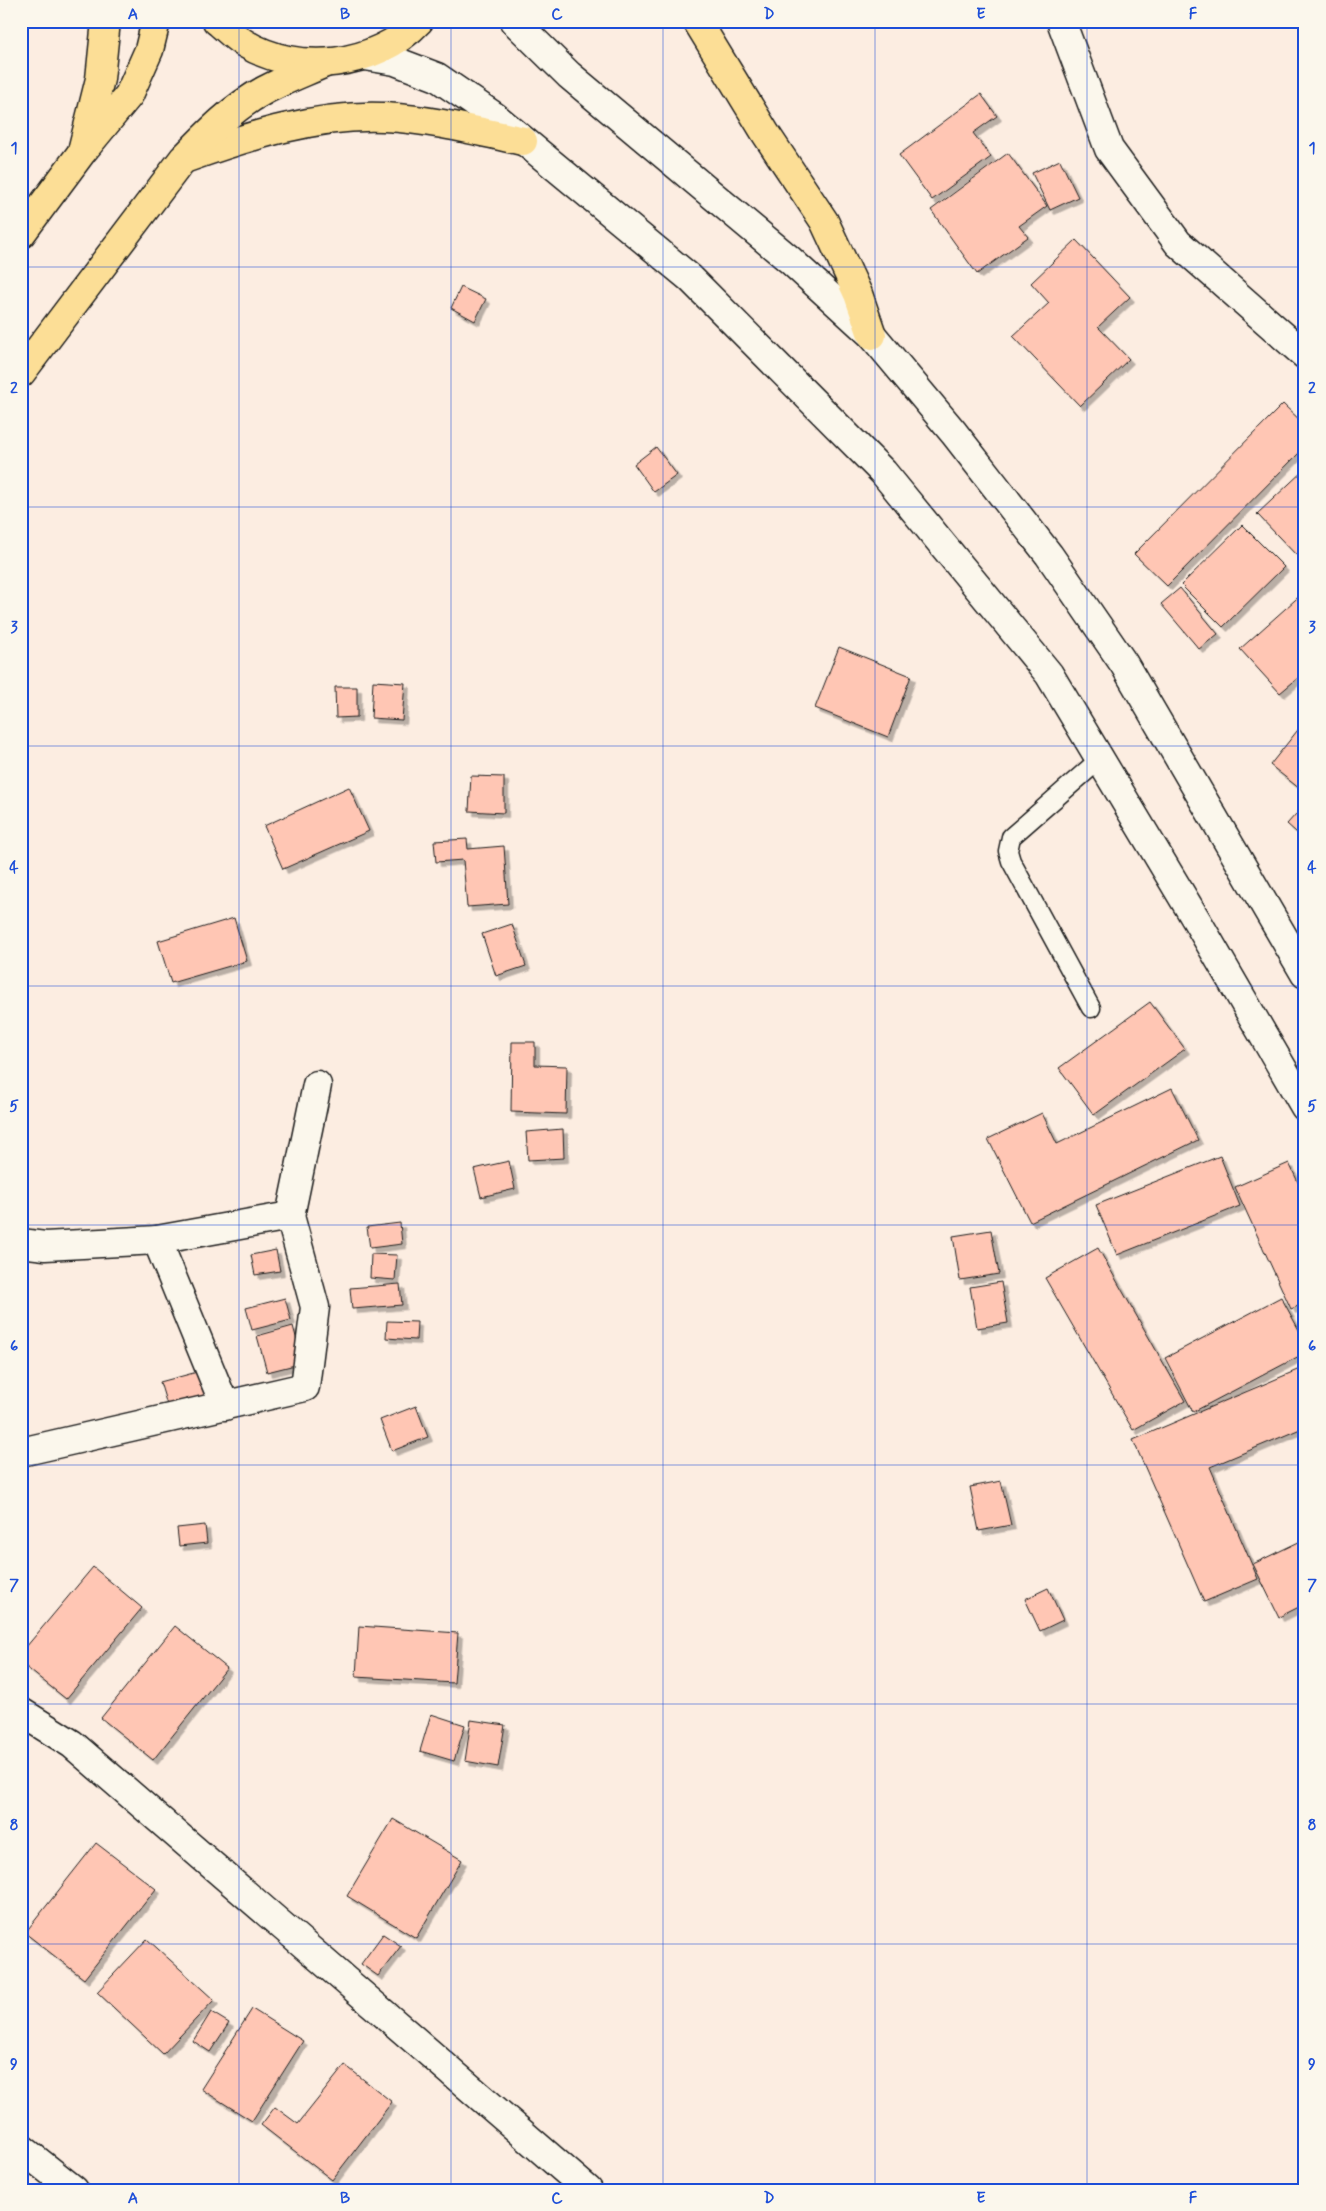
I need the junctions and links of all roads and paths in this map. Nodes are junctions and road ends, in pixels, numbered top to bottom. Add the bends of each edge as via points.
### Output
1 (106, 21) edge
2 (156, 21) edge
3 (217, 21) edge
4 (419, 21) edge
5 (514, 21) edge
6 (698, 21) edge
7 (1061, 21) edge
8 (365, 56) junction
9 (325, 63) junction
10 (523, 141) junction
11 (82, 152) junction
12 (183, 159) junction
13 (21, 234) edge
14 (872, 335) junction
15 (1305, 355) edge
16 (21, 373) edge
17 (1100, 759) junction
18 (1305, 974) edge
19 (1091, 1008) dead end
20 (317, 1085) dead end
21 (1305, 1107) edge
22 (290, 1216) junction
23 (157, 1240) junction
24 (21, 1243) edge
25 (225, 1406) junction
26 (21, 1452) edge
27 (21, 1712) edge
28 (21, 2148) edge
29 (74, 2190) edge
30 (588, 2190) edge

1 - 11 main road via 100,79
2 - 11 main road via 149,50 128,95
3 - 9 main road via 244,43 283,59
4 - 8 main road via 391,44
5 - 14 main road via 568,75 790,260
6 - 14 main road via 766,134 824,221 858,294
7 - 15 main road via 1109,150 1178,244
8 - 9 main road
8 - 10 main road via 395,61 437,77 494,116
9 - 12 main road via 248,100 210,131
10 - 12 main road via 413,120 352,118 247,137
10 - 17 main road via 690,278 883,472 1049,674
11 - 13 main road
12 - 16 main road
14 - 18 main road via 1049,555 1124,664
17 - 19 lane via 1011,837 1008,851
17 - 21 main road
20 - 22 main road
22 - 23 main road
22 - 25 main road via 315,1307 305,1388
23 - 24 main road via 46,1246
23 - 25 main road
25 - 26 main road
27 - 30 main road via 72,1744
28 - 29 main road

